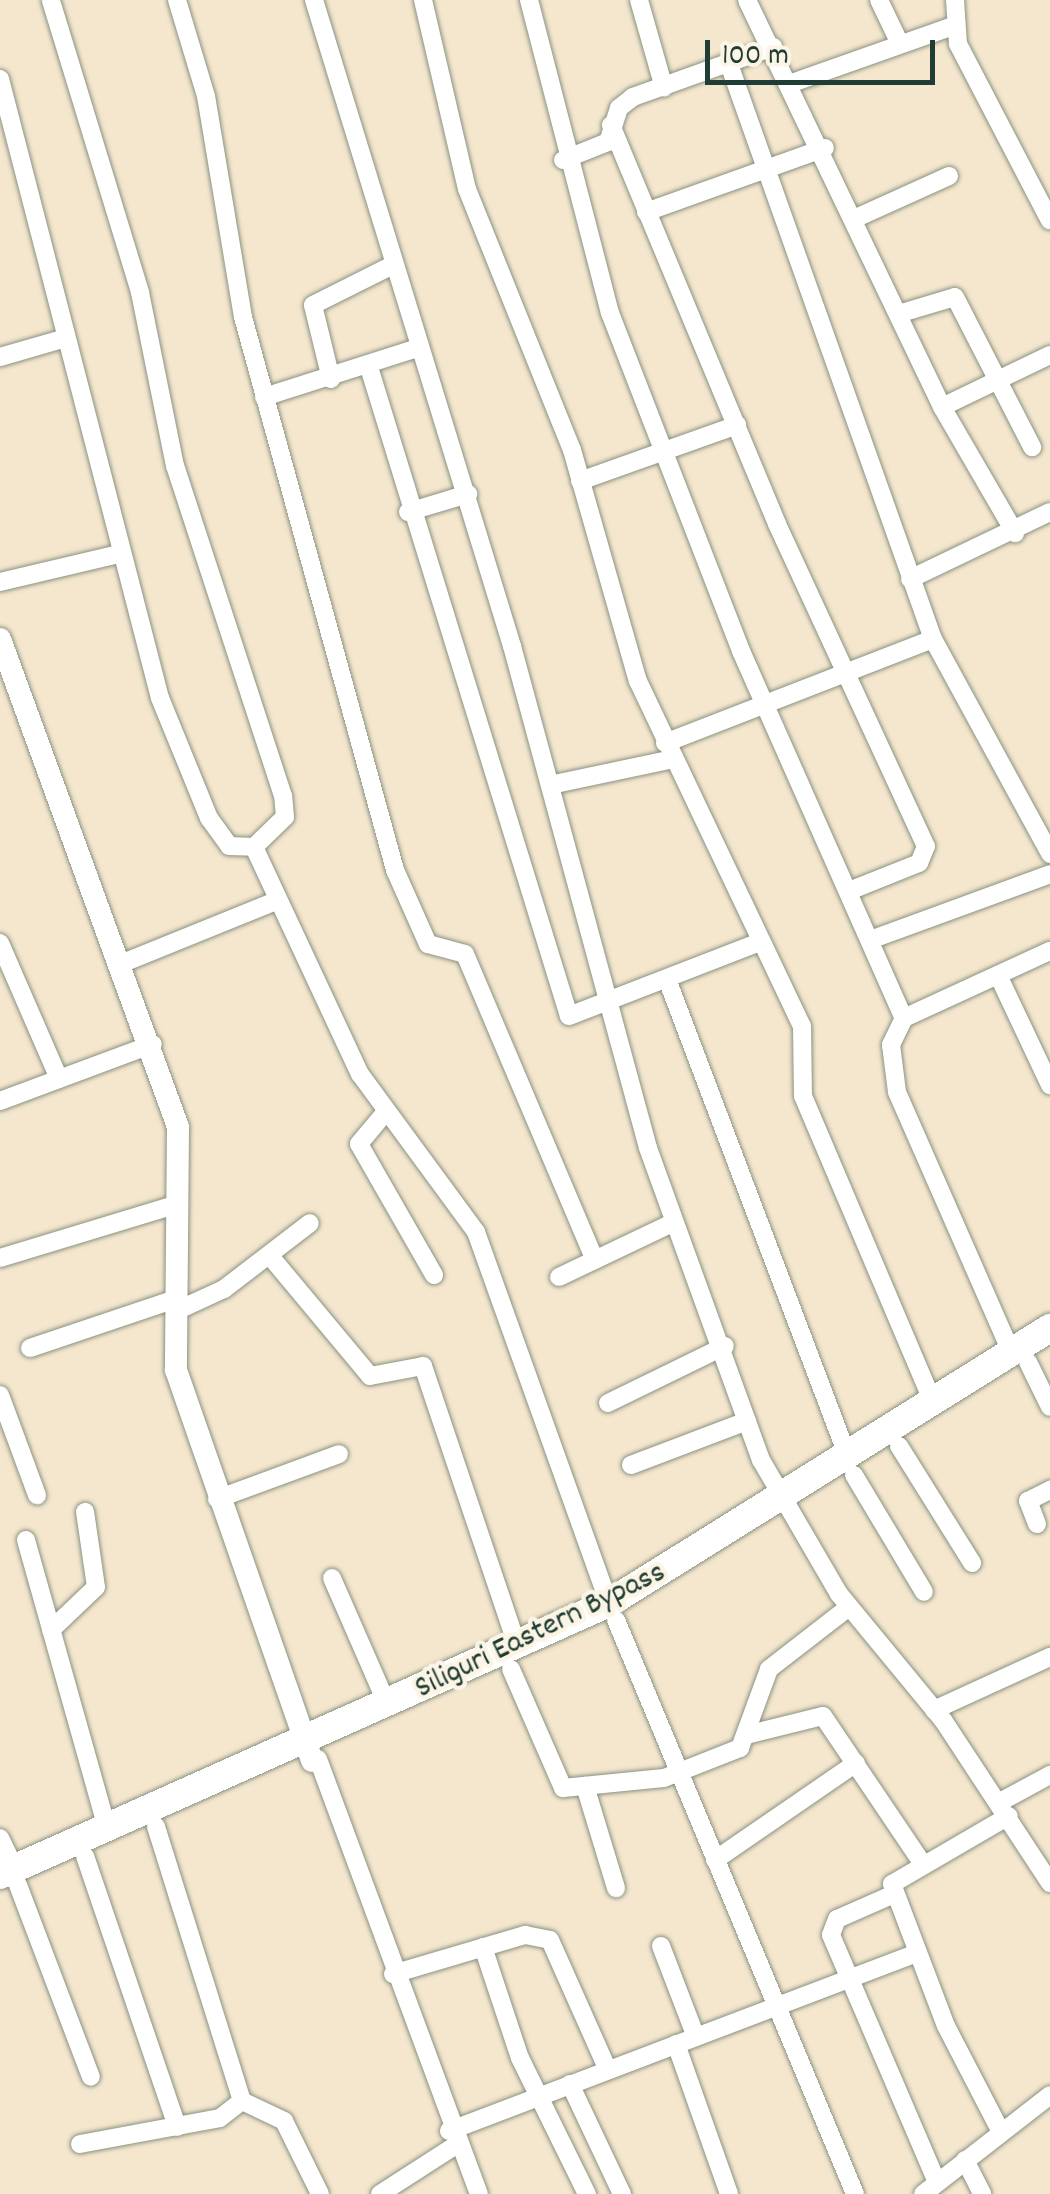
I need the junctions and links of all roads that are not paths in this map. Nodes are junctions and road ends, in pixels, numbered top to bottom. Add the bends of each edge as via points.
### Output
1 (51, 0) edge
2 (177, 0) edge
3 (314, 0) edge
4 (423, 0) edge
5 (529, 0) edge
6 (640, 0) edge
7 (747, 0) edge
8 (879, 0) edge
9 (955, 0) edge
10 (952, 26) junction
11 (900, 44) junction
12 (774, 48) junction
13 (729, 64) junction
14 (0, 79) edge
15 (792, 83) junction
16 (664, 88) junction
17 (612, 126) junction
18 (825, 148) junction
19 (564, 160) junction
20 (771, 169) junction
21 (949, 176) dead end
22 (646, 212) junction
23 (856, 218) junction
24 (1050, 221) edge
25 (393, 265) junction
26 (898, 314) junction
27 (66, 338) junction
28 (418, 348) junction
29 (1050, 355) edge
30 (0, 356) edge
31 (368, 364) junction
32 (332, 379) junction
33 (994, 379) junction
34 (264, 397) junction
35 (942, 406) junction
36 (737, 425) junction
37 (1032, 446) dead end
38 (660, 452) junction
39 (580, 481) junction
40 (468, 494) junction
41 (408, 512) junction
42 (1048, 520) edge
43 (1015, 533) junction
44 (118, 554) junction
45 (910, 579) junction
46 (0, 582) edge
47 (0, 639) edge
48 (933, 639) junction
49 (843, 674) junction
50 (766, 704) junction
51 (669, 751) junction
52 (550, 786) junction
53 (254, 846) junction
54 (1050, 854) edge
55 (1050, 874) edge
56 (848, 892) junction
57 (276, 901) junction
58 (870, 940) junction
59 (760, 942) junction
60 (0, 943) edge
61 (1050, 951) edge
62 (123, 963) junction
63 (998, 975) junction
64 (667, 979) junction
65 (608, 1002) junction
66 (904, 1018) junction
67 (152, 1044) junction
68 (59, 1079) junction
69 (1050, 1084) edge
70 (0, 1101) edge
71 (384, 1114) junction
72 (178, 1204) junction
73 (672, 1222) junction
74 (310, 1223) dead end
75 (270, 1256) junction
76 (0, 1258) edge
77 (595, 1260) junction
78 (434, 1275) dead end
79 (560, 1277) dead end
80 (176, 1305) junction
81 (1050, 1328) edge
82 (725, 1346) junction
83 (30, 1348) dead end
84 (1030, 1354) edge
85 (0, 1394) edge
86 (608, 1403) dead end
87 (934, 1404) junction
88 (1050, 1408) edge
89 (748, 1421) junction
90 (899, 1446) junction
91 (339, 1454) dead end
92 (631, 1465) dead end
93 (851, 1468) junction
94 (1050, 1490) edge
95 (37, 1496) dead end
96 (218, 1499) junction
97 (784, 1511) junction
98 (85, 1512) dead end
99 (1038, 1524) dead end
100 (26, 1540) dead end
101 (972, 1563) dead end
102 (332, 1578) dead end
103 (924, 1592) dead end
104 (849, 1606) junction
105 (613, 1612) junction
106 (51, 1630) junction
107 (514, 1657) junction
108 (1050, 1657) edge
109 (388, 1706) junction
110 (934, 1710) junction
111 (746, 1735) junction
112 (312, 1754) junction
113 (856, 1763) junction
114 (679, 1772) junction
115 (1050, 1775) edge
116 (585, 1786) junction
117 (1004, 1809) junction
118 (156, 1826) junction
119 (107, 1829) junction
120 (0, 1838) edge
121 (85, 1856) junction
122 (715, 1860) junction
123 (922, 1863) junction
124 (8, 1881) edge
125 (1050, 1883) edge
126 (616, 1888) dead end
127 (894, 1894) junction
128 (662, 1946) dead end
129 (483, 1947) junction
130 (916, 1953) junction
131 (394, 1974) junction
132 (850, 1979) junction
133 (775, 2008) junction
134 (696, 2036) junction
135 (676, 2044) junction
136 (607, 2068) junction
137 (90, 2076) dead end
138 (570, 2084) junction
139 (538, 2096) junction
140 (1045, 2099) edge
141 (242, 2101) junction
142 (1050, 2122) edge
143 (177, 2126) junction
144 (1001, 2132) junction
145 (452, 2138) junction
146 (80, 2144) dead end
147 (966, 2160) junction
148 (930, 2188) edge
149 (320, 2194) edge
150 (380, 2194) edge
151 (479, 2194) edge
152 (587, 2194) edge
153 (622, 2194) edge
154 (729, 2194) edge
155 (854, 2194) edge
156 (982, 2194) edge

1 - 53 street via 140,292 175,466 286,807 280,826
2 - 34 street via 206,96
3 - 25 street
4 - 39 street via 467,189
5 - 19 street
6 - 16 street
7 - 12 street
8 - 11 street
9 - 10 street
10 - 11 street
10 - 24 street
11 - 15 street
12 - 13 street
12 - 15 street
13 - 16 street
13 - 20 street
14 - 27 street
15 - 18 street
16 - 17 street via 634,97
17 - 19 street via 596,151
17 - 22 street
18 - 20 street
18 - 23 street
19 - 38 street
20 - 22 street
20 - 45 street
21 - 23 street
22 - 36 street
23 - 26 street
25 - 28 street
25 - 32 street via 313,304
26 - 33 street via 956,297
26 - 35 street
27 - 30 street
27 - 44 street
28 - 31 street
28 - 40 street
29 - 33 street
31 - 32 street
31 - 41 street
32 - 34 street
33 - 35 street
33 - 37 street
34 - 77 street via 395,870 428,944 465,954
35 - 43 street
36 - 38 street
36 - 49 street
38 - 39 street
38 - 50 street
39 - 51 street via 615,618
40 - 41 street
40 - 52 street
41 - 65 street via 569,1016
42 - 43 street
43 - 45 street
44 - 46 street
44 - 53 street via 182,764 229,846
45 - 48 street
47 - 62 street
48 - 49 street
48 - 54 street
49 - 50 street
49 - 56 street via 926,846 918,863
50 - 51 street
50 - 56 street
51 - 52 street
51 - 59 street
52 - 65 street
53 - 57 street
55 - 58 street
56 - 58 street
57 - 62 street
57 - 71 street
58 - 66 street
59 - 64 street
59 - 87 street via 802,1026 804,1096
60 - 68 street
61 - 63 street
62 - 67 street
63 - 66 street
63 - 69 street
64 - 65 street
64 - 93 street
65 - 73 street
66 - 84 street via 891,1045 897,1092
67 - 68 street
67 - 72 street via 178,1126
68 - 70 street
71 - 78 street via 359,1144
71 - 105 street via 476,1232
72 - 76 street
72 - 80 street
73 - 77 street
73 - 82 street
74 - 75 street
75 - 80 street
75 - 107 street via 370,1376 423,1366
77 - 79 street
80 - 83 street
80 - 96 street via 176,1370
81 - 84 main road, Siliguri Eastern Bypass
82 - 86 street
82 - 89 street
84 - 87 main road, Siliguri Eastern Bypass
84 - 88 street
84 - 90 main road, Siliguri Eastern Bypass
85 - 95 street
87 - 93 main road, Siliguri Eastern Bypass
89 - 92 street
89 - 97 street
90 - 93 main road, Siliguri Eastern Bypass
90 - 101 street
91 - 96 street
93 - 97 main road, Siliguri Eastern Bypass
93 - 103 street
94 - 99 street via 1028,1501
96 - 112 street
97 - 104 street
97 - 105 main road, Siliguri Eastern Bypass
98 - 106 street via 96,1587
100 - 106 street
102 - 109 street
104 - 110 street
104 - 111 street via 769,1668
105 - 107 main road, Siliguri Eastern Bypass
105 - 114 street
106 - 119 street
107 - 109 main road, Siliguri Eastern Bypass
107 - 112 main road, Siliguri Eastern Bypass
107 - 116 street via 556,1782
108 - 110 street
109 - 112 main road, Siliguri Eastern Bypass
110 - 117 street
111 - 113 street via 812,1713 830,1722
111 - 114 street via 734,1752
112 - 118 main road, Siliguri Eastern Bypass
112 - 119 main road, Siliguri Eastern Bypass
112 - 131 street
113 - 122 street
113 - 123 street
114 - 116 street
114 - 122 street
115 - 117 street
116 - 126 street
117 - 123 street
117 - 125 street
118 - 121 main road, Siliguri Eastern Bypass
118 - 141 street
119 - 124 main road, Siliguri Eastern Bypass
120 - 124 street
121 - 124 main road, Siliguri Eastern Bypass
121 - 143 street
122 - 133 street
123 - 127 street via 895,1879
124 - 137 street
127 - 130 street
127 - 132 street via 830,1925
128 - 134 street
129 - 131 street
129 - 136 street via 525,1935 550,1940
129 - 139 street
130 - 132 street
130 - 144 street
131 - 145 street
132 - 133 street
132 - 148 street
133 - 134 street
133 - 155 street
134 - 135 street
135 - 136 street
135 - 154 street
136 - 138 street
138 - 139 street
138 - 153 street
139 - 145 street
139 - 152 street
140 - 142 street
140 - 144 street
141 - 143 street via 220,2118
141 - 149 street via 284,2121
143 - 146 street
144 - 147 street
145 - 150 street
145 - 151 street
147 - 148 street
147 - 156 street

